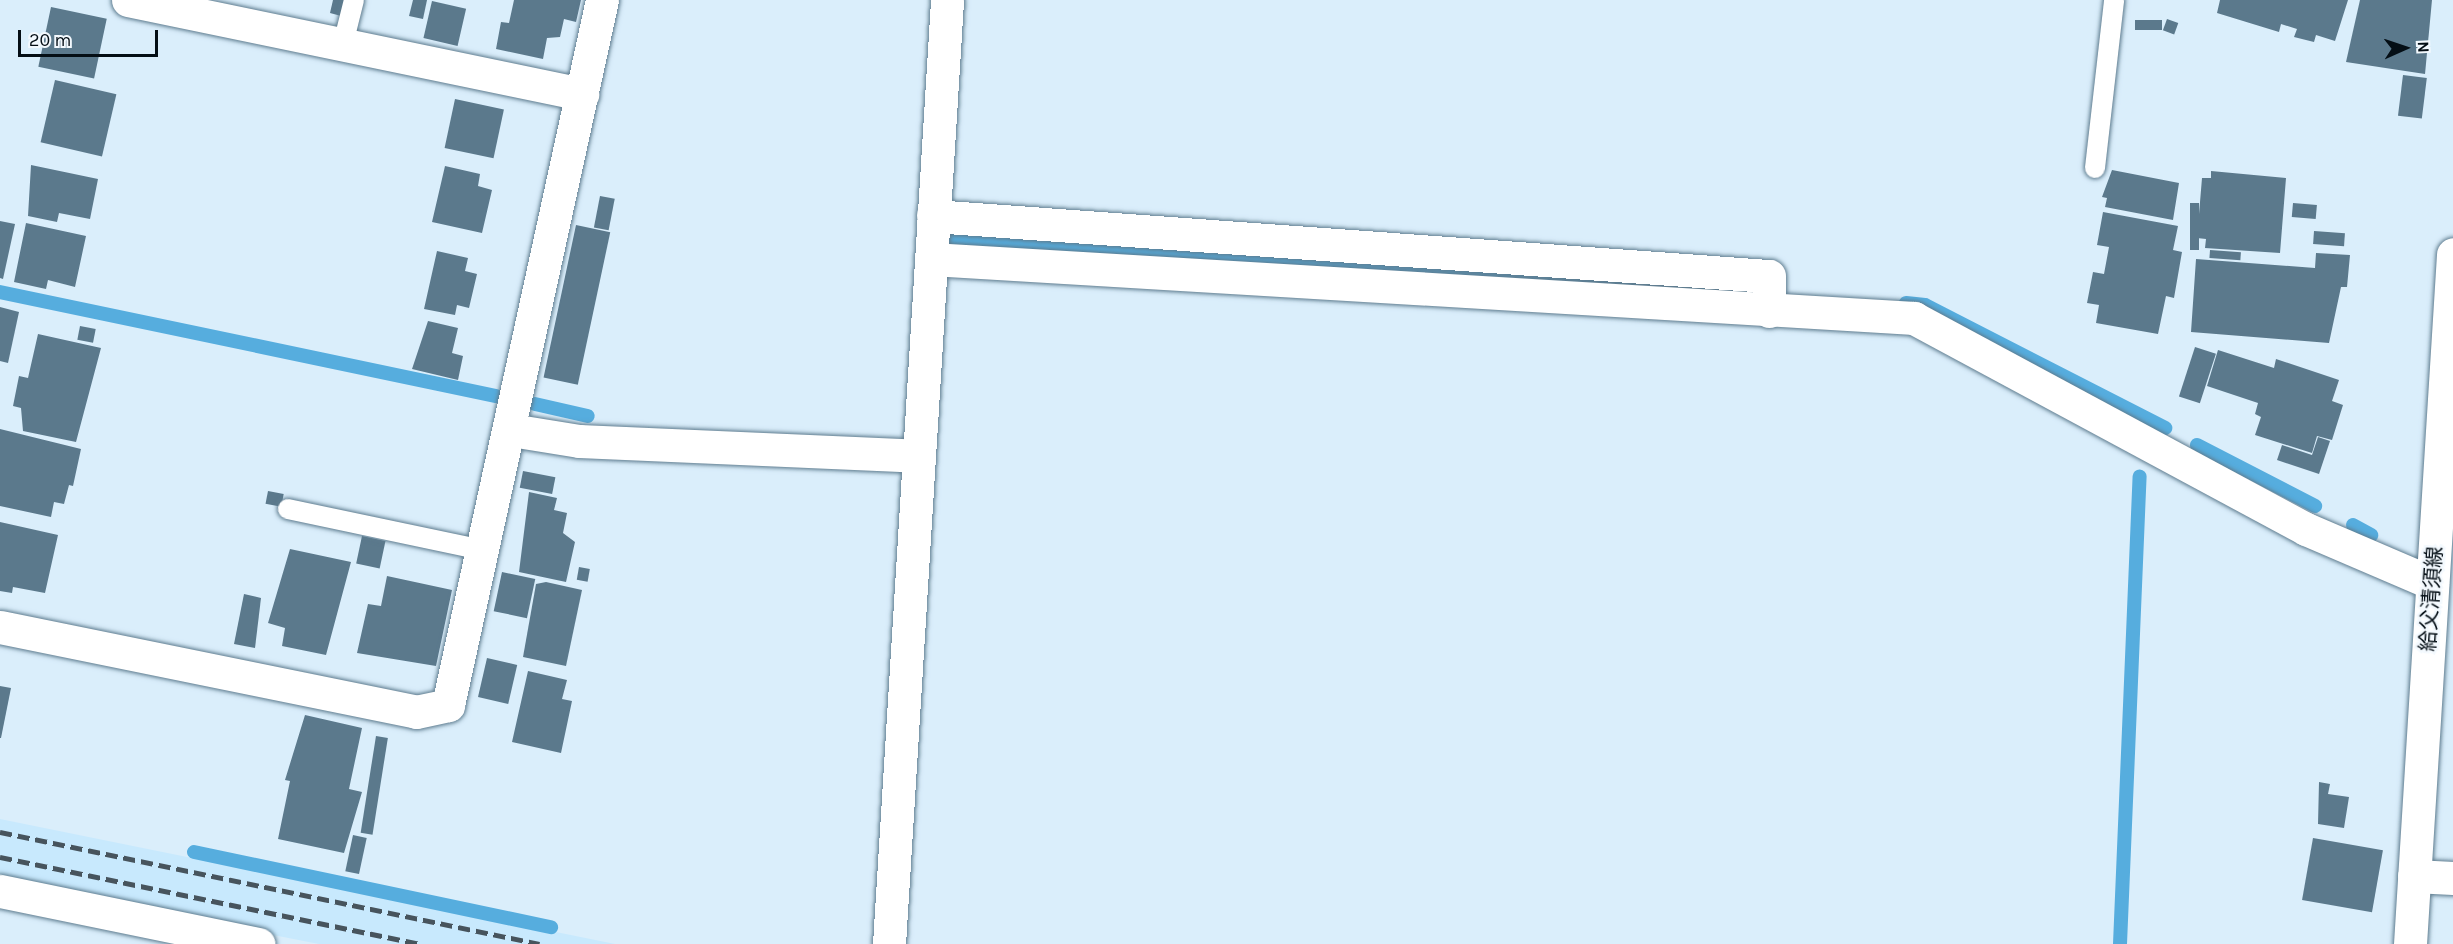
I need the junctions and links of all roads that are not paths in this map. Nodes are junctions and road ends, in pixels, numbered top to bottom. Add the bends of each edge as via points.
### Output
1 (128, 0) edge
2 (354, 0) edge
3 (602, 0) edge
4 (947, 0) edge
5 (2114, 0) edge
6 (343, 44) junction
7 (582, 94) junction
8 (2095, 168) dead end
9 (933, 216) junction
10 (931, 259) junction
11 (2453, 263) edge
12 (1769, 310) junction
13 (510, 430) junction
14 (918, 456) junction
15 (288, 509) dead end
16 (483, 550) junction
17 (2432, 583) junction
18 (0, 627) edge
19 (2414, 876) junction
20 (2453, 878) edge
21 (0, 891) edge
22 (259, 944) edge
23 (889, 944) edge
24 (2410, 944) edge

1 - 6 street
2 - 6 lane
3 - 7 street
4 - 9 street
5 - 8 lane
6 - 7 street
7 - 13 street
9 - 10 street
9 - 12 street via 1769,276
10 - 12 street
10 - 14 street
11 - 17 street, 給父清須線
12 - 17 street via 1914,318 2306,530
13 - 14 street via 579,441
13 - 16 street
14 - 23 street
15 - 16 lane
16 - 18 street via 448,705 416,712
17 - 19 street, 給父清須線
19 - 20 street
19 - 24 street, 給父清須線
21 - 22 street

